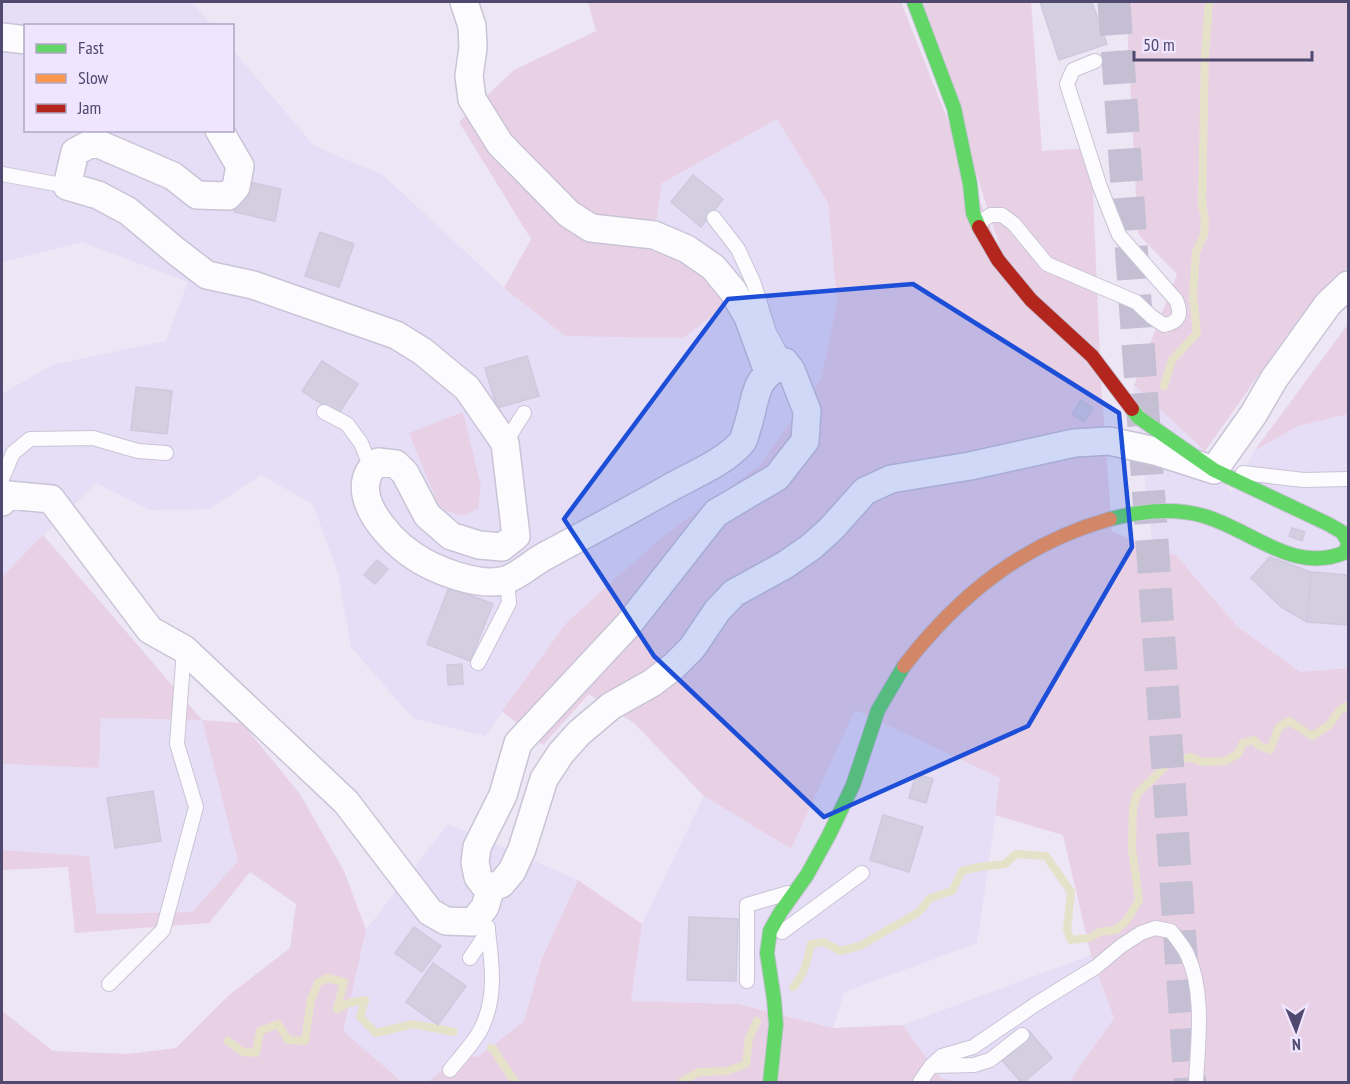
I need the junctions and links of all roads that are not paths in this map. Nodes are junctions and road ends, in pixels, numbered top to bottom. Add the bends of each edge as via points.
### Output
1 (464, 2) edge
2 (914, 2) edge
3 (2, 37) edge
4 (24, 40) edge
5 (1095, 61) dead end
6 (220, 132) edge
7 (2, 174) edge
8 (67, 186) junction
9 (714, 218) dead end
10 (976, 224) junction
11 (1348, 285) edge
12 (776, 367) junction
13 (324, 412) dead end
14 (524, 413) dead end
15 (505, 443) junction
16 (166, 453) dead end
17 (371, 468) junction
18 (1214, 470) junction
19 (2, 479) edge
20 (1348, 479) edge
21 (2, 502) edge
22 (1229, 527) junction
23 (1348, 542) edge
24 (1250, 551) dead end
25 (507, 580) junction
26 (184, 649) junction
27 (478, 663) dead end
28 (862, 873) dead end
29 (797, 890) junction
30 (488, 908) junction
31 (470, 958) dead end
32 (772, 980) junction
33 (747, 981) dead end
34 (110, 984) dead end
35 (1022, 1035) dead end
36 (931, 1066) junction
37 (450, 1070) dead end
38 (770, 1083) edge
39 (920, 1083) edge
40 (1196, 1083) edge

1 - 12 street via 472,26 472,99 500,144 569,214 591,228 654,235 687,249 713,267 733,291
2 - 10 street via 954,108
3 - 4 street
5 - 10 lane via 1073,70 1067,84 1100,188 1119,235 1176,300 1178,318 1164,325 1136,302 1047,264 1002,215 991,215
6 - 8 street via 240,166 236,187 228,196 196,195 173,176 94,142 75,152
7 - 8 lane
8 - 15 street via 98,195 128,211 207,275 253,285 405,340 467,388
9 - 12 lane via 738,249 754,284
10 - 18 street via 998,260 1031,300 1092,356 1138,417
11 - 18 street via 1328,304
12 - 25 street via 757,388 743,441 713,465
12 - 30 street via 791,370 807,411 805,441 777,477 716,513 628,625 518,744 503,795 477,847 475,862
13 - 17 lane via 347,424 361,443
14 - 15 lane
15 - 17 street via 516,536 502,547 478,545 451,536 427,515 405,473 396,464 378,462
16 - 19 lane via 138,451 93,438 30,439 13,453
17 - 25 street via 364,489 371,506 381,526 411,554 463,578
18 - 20 lane via 1304,480
18 - 23 street via 1328,524 1342,532
18 - 30 street via 1109,441 891,479 865,491 811,547 734,593 674,666 611,706 579,733 544,779 522,849
21 - 26 street via 8,495 51,500 150,630
22 - 23 street via 1286,553 1322,560 1338,558 1346,552
22 - 24 lane
22 - 29 street via 1177,511 1140,512 1071,530 999,568 927,635 882,702 846,801
25 - 27 lane via 509,603
26 - 30 street via 346,802 430,912 446,921 473,922
26 - 34 lane via 177,744 196,807 163,930
28 - 32 lane via 785,927 773,941
29 - 32 street via 777,915 767,942
29 - 33 lane via 747,905
30 - 31 lane
30 - 37 lane via 493,969 491,1002 481,1030
32 - 38 street via 776,1007
35 - 36 lane via 990,1060 974,1065
36 - 39 lane
36 - 40 lane via 942,1056 973,1047 1096,967 1121,946 1155,928 1171,931 1187,954 1197,991

